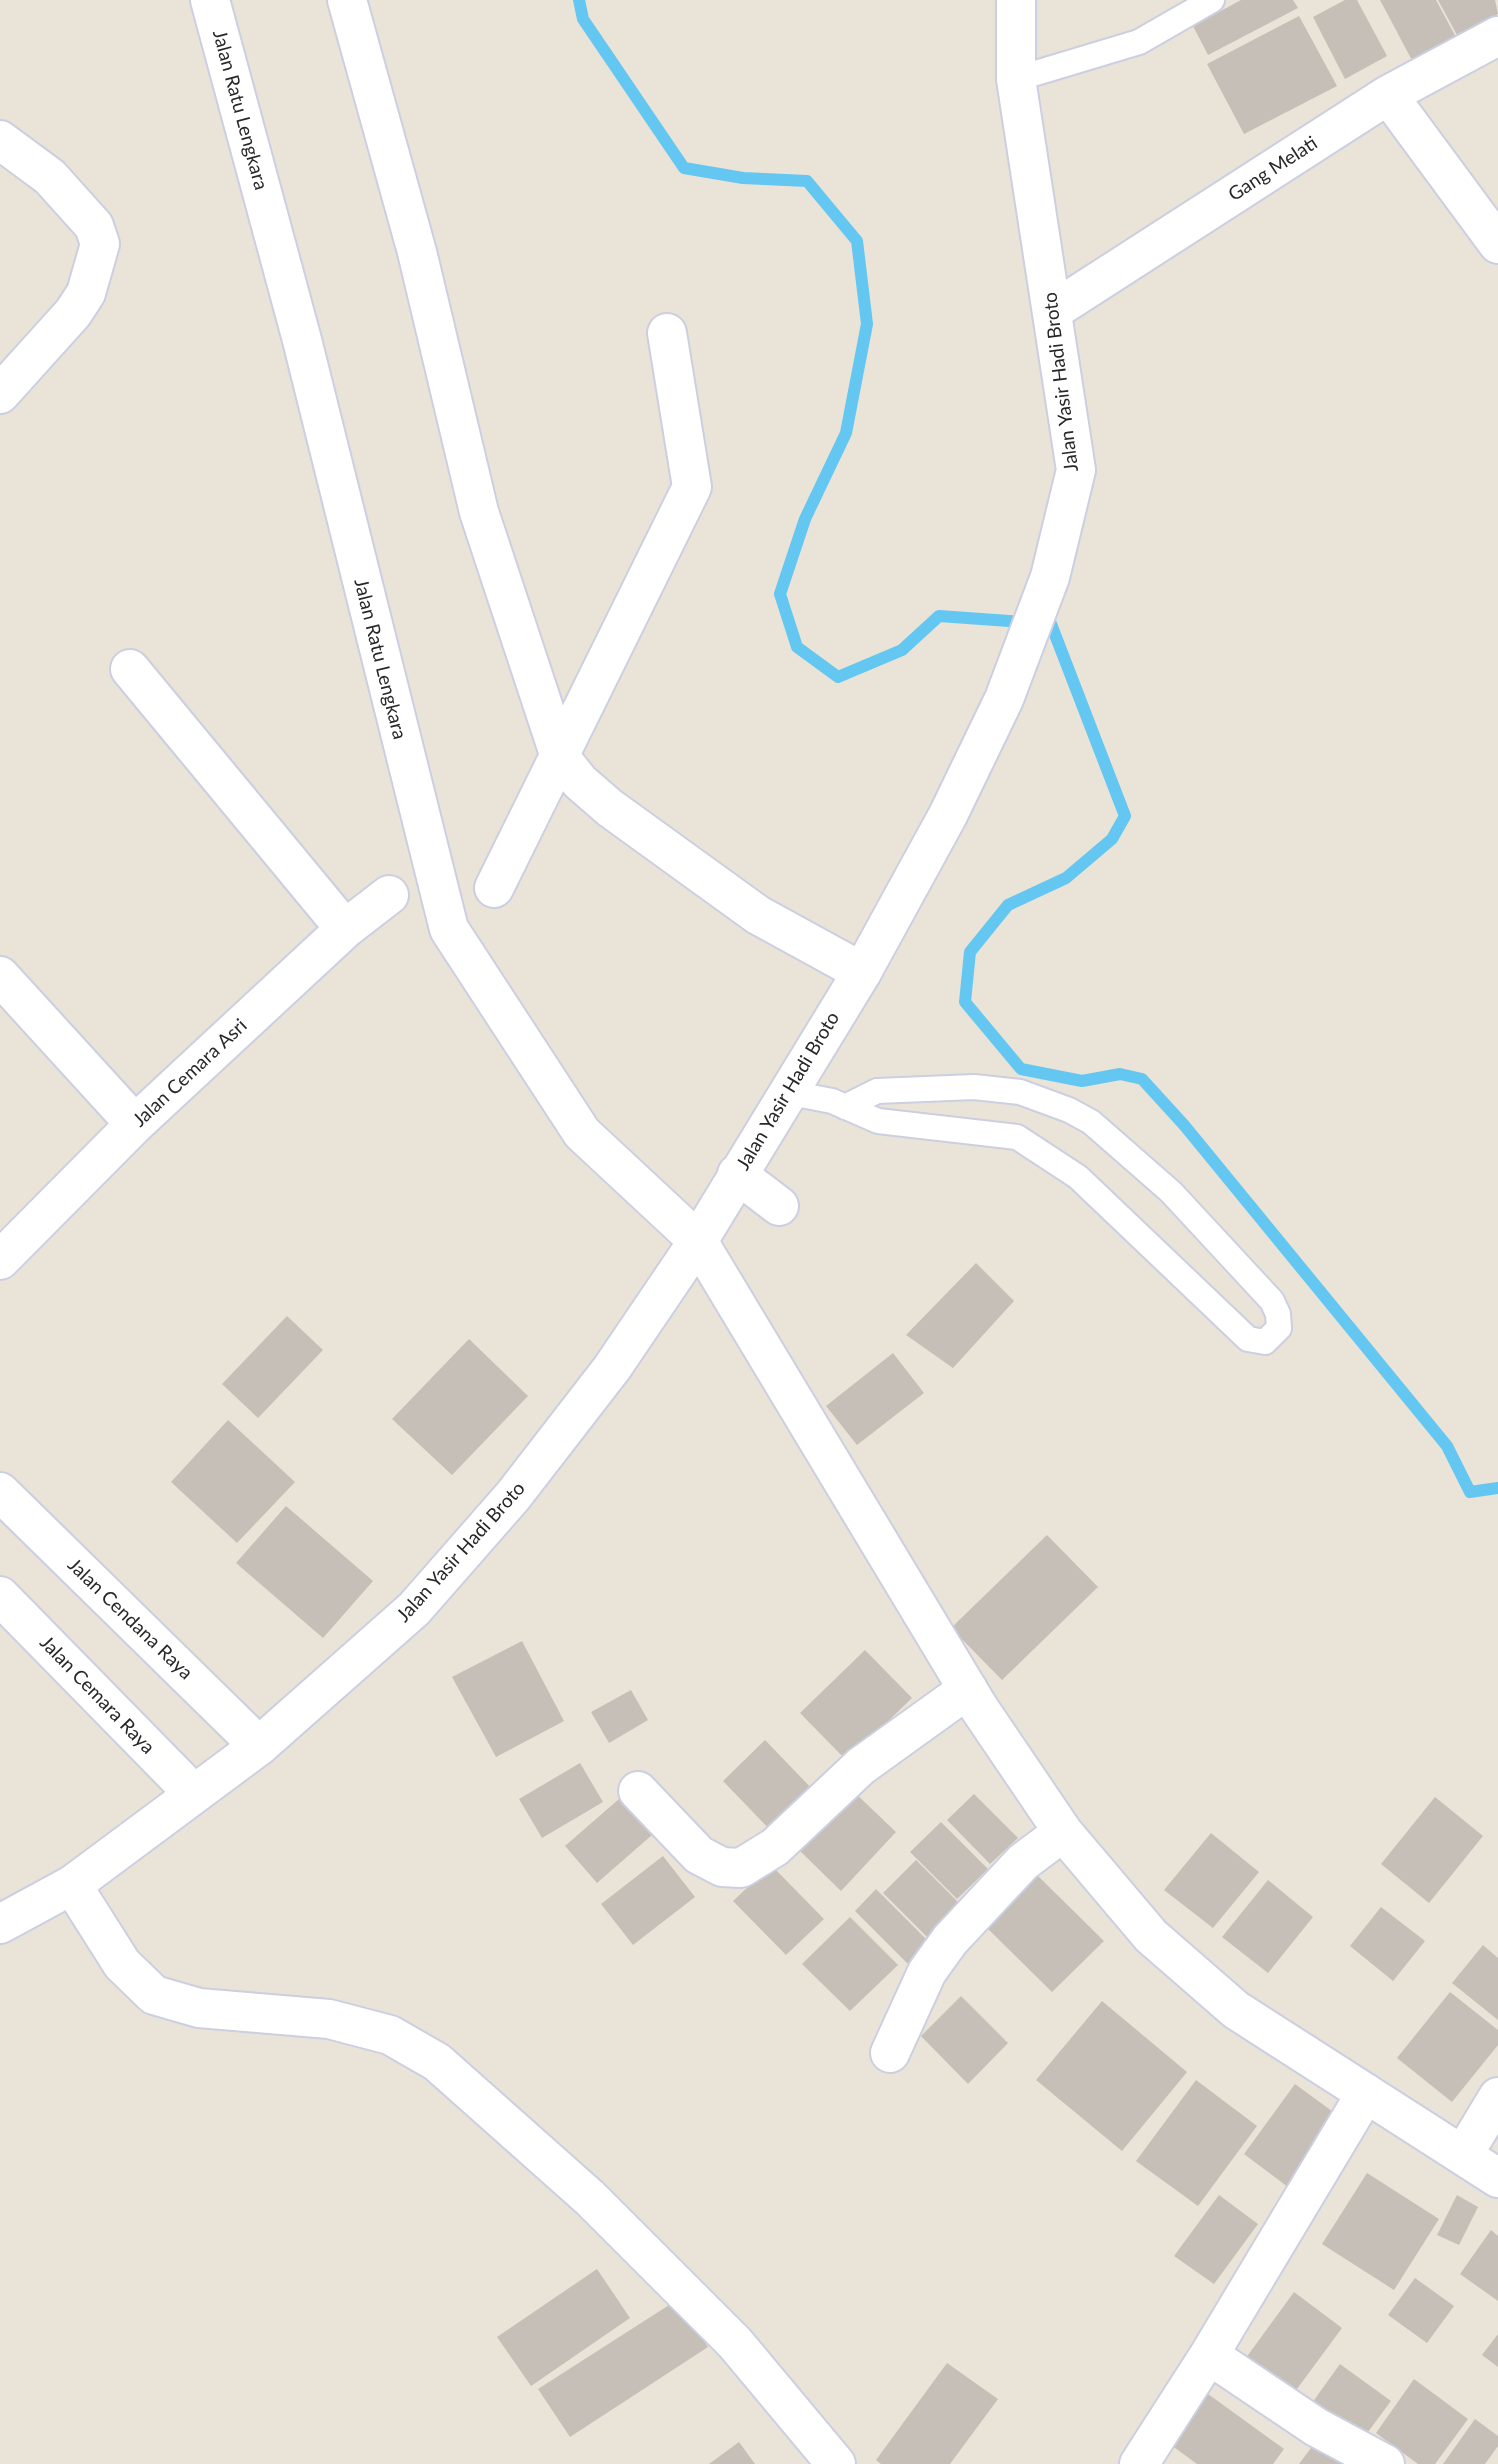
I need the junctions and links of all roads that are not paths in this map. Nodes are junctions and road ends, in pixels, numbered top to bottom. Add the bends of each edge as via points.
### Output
1 (210, 0) edge
2 (347, 0) edge
3 (1016, 0) edge
4 (1212, 0) edge
5 (1498, 36) edge
6 (1016, 79) junction
7 (1388, 95) junction
8 (0, 140) edge
9 (1498, 244) edge
10 (1054, 310) junction
11 (667, 333) dead end
12 (0, 394) edge
13 (130, 669) dead end
14 (560, 757) junction
15 (494, 888) dead end
16 (389, 895) dead end
17 (345, 929) junction
18 (862, 971) junction
19 (0, 976) edge
20 (786, 1092) junction
21 (845, 1107) junction
22 (135, 1124) junction
23 (737, 1174) junction
24 (779, 1206) dead end
25 (698, 1241) junction
26 (0, 1260) edge
27 (0, 1493) edge
28 (0, 1595) edge
29 (968, 1689) junction
30 (259, 1746) junction
31 (638, 1791) dead end
32 (194, 1794) junction
33 (1063, 1832) junction
34 (72, 1885) junction
35 (0, 1924) edge
36 (890, 2053) dead end
37 (1366, 2094) junction
38 (1498, 2097) edge
39 (1463, 2155) junction
40 (1498, 2178) edge
41 (1209, 2355) junction
42 (836, 2464) edge
43 (1139, 2464) edge
44 (1385, 2464) edge

1 - 25 street, Jalan Ratu Lengkara via 302,340 449,929 582,1133
2 - 14 street via 417,252 479,512
3 - 6 street, Jalan Yasir Hadi Broto
4 - 6 lane via 1139,42
5 - 7 street, Gang Melati
6 - 10 street, Jalan Yasir Hadi Broto
7 - 9 street
7 - 10 street, Gang Melati
8 - 12 street via 50,177 94,226 100,244 86,293 73,313
10 - 18 street, Jalan Yasir Hadi Broto via 1076,470 1050,577 1004,699 948,816
11 - 14 street via 692,487
13 - 17 street
14 - 15 street
14 - 18 street via 610,808 758,915
16 - 17 street, Jalan Cemara Asri
17 - 22 street, Jalan Cemara Asri
18 - 20 street, Jalan Yasir Hadi Broto
19 - 22 street
20 - 21 lane
20 - 23 street, Jalan Yasir Hadi Broto
21 - 21 lane via 877,1091 974,1087 1020,1092 1069,1110 1091,1122 1171,1192 1272,1301 1279,1328 1265,1342 1248,1339 1078,1177 1017,1137 877,1121
22 - 26 street, Jalan Cemara Asri
23 - 24 street
23 - 25 street, Jalan Yasir Hadi Broto
25 - 29 street, Jalan Ratu Lengkara
25 - 30 street, Jalan Yasir Hadi Broto via 612,1368 513,1496 414,1609
27 - 30 street, Jalan Cendana Raya
28 - 32 street, Jalan Cemara Raya
29 - 31 street via 861,1766 775,1847 741,1868 722,1867 699,1855
29 - 33 street, Jalan Ratu Lengkara
30 - 32 street, Jalan Yasir Hadi Broto
32 - 34 street, Jalan Yasir Hadi Broto
33 - 36 street via 1023,1862 950,1940 927,1972
33 - 37 street, Jalan Ratu Lengkara via 1151,1936 1236,2010
34 - 35 street, Jalan Yasir Hadi Broto
34 - 42 street via 122,1964 154,1994 199,2008 329,2019 390,2035 437,2062 590,2198 735,2343
37 - 39 street, Jalan Ratu Lengkara
37 - 41 street
38 - 39 street
39 - 40 street, Jalan Ratu Lengkara
41 - 43 street
41 - 44 street via 1317,2427

